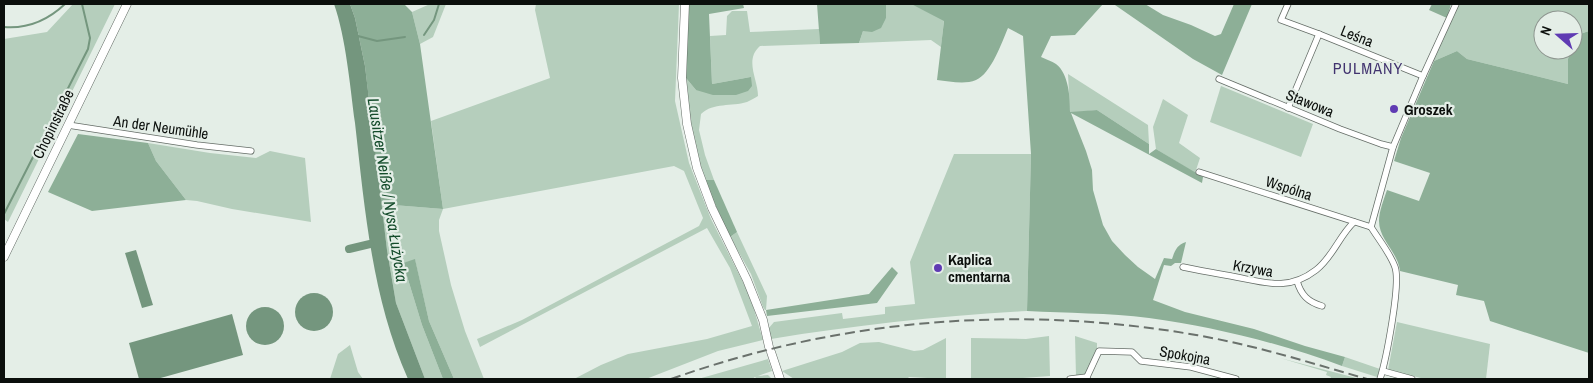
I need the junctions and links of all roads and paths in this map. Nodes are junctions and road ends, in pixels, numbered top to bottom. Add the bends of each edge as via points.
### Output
1 (127, 4) edge
2 (685, 4) edge
3 (1288, 4) edge
4 (1456, 4) edge
5 (1319, 34) junction
6 (1423, 76) junction
7 (1219, 79) dead end
8 (1288, 108) junction
9 (68, 125) junction
10 (1394, 147) junction
11 (251, 151) dead end
12 (1199, 172) dead end
13 (1354, 222) junction
14 (1371, 227) junction
15 (4, 257) edge
16 (1183, 267) dead end
17 (1297, 281) junction
18 (1322, 306) dead end
19 (1383, 371) junction
20 (1087, 378) edge
21 (780, 379) edge
22 (1070, 379) edge
23 (1236, 379) edge
24 (1380, 379) edge
25 (1412, 379) edge

1 - 9 street, Chopinstraße
2 - 21 street via 682,78 687,124 697,168 758,306
3 - 5 street, Leśna via 1281,20
4 - 6 street
5 - 6 street, Leśna
5 - 8 street
6 - 10 street
7 - 8 street, Stawowa
8 - 10 street, Stawowa
9 - 11 street, An der Neumühle
9 - 15 street, Chopinstraße
10 - 14 street
12 - 13 street, Wspólna
13 - 14 street, Wspólna
13 - 17 street, Krzywa via 1345,230 1328,258
14 - 19 street via 1396,268 1397,280
16 - 17 street, Krzywa via 1277,285
17 - 18 street via 1305,298
19 - 24 street
19 - 25 street
20 - 22 street
20 - 23 street, Spokojna via 1099,350 1132,352 1140,361 1191,367

